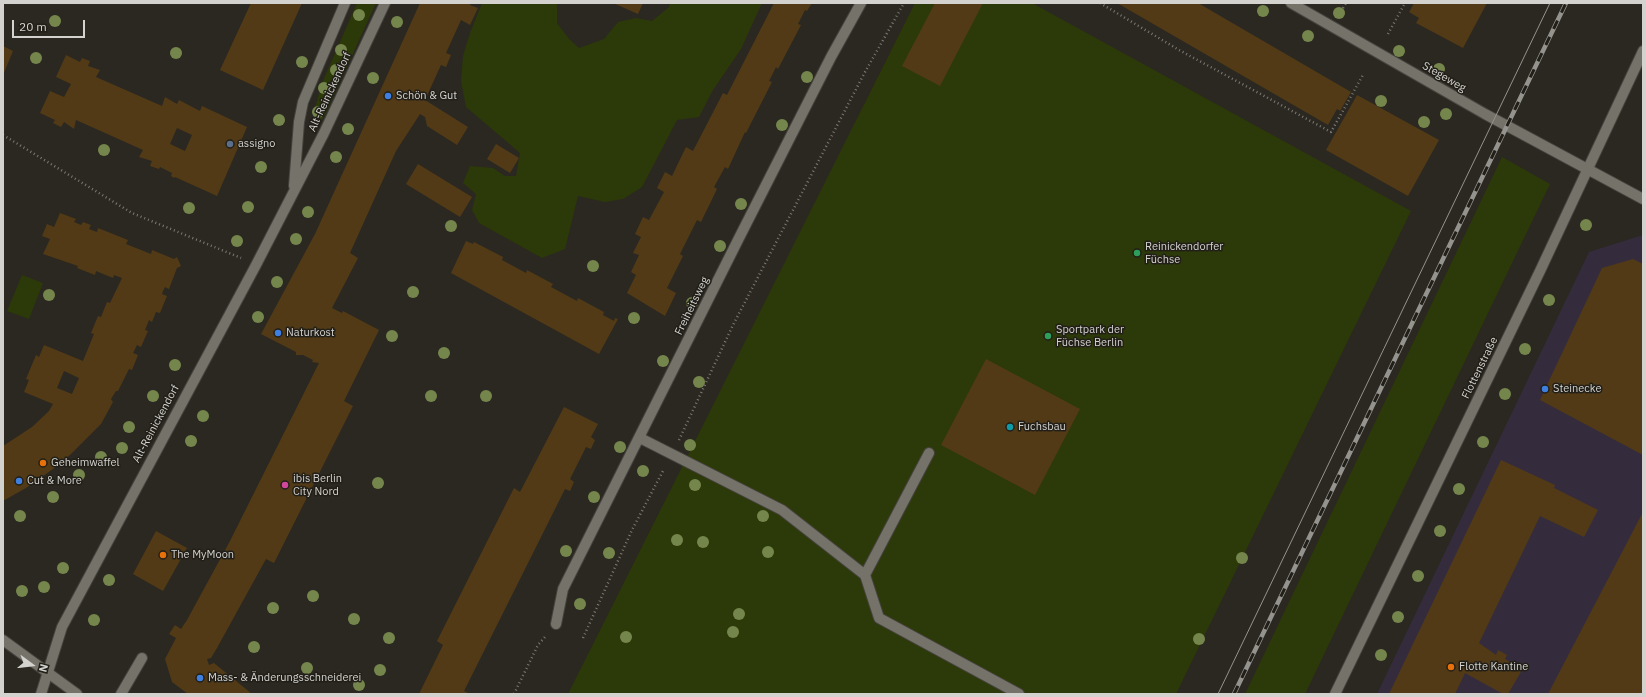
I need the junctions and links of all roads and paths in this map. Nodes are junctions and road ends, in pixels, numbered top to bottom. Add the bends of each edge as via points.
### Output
1 (345, 3) edge
2 (385, 3) edge
3 (861, 3) edge
4 (904, 3) edge
5 (1100, 3) edge
6 (1291, 3) edge
7 (1346, 3) edge
8 (1405, 3) edge
9 (1343, 8) dead end
10 (1388, 34) dead end
11 (1643, 51) edge
12 (1363, 75) dead end
13 (3, 135) edge
14 (1587, 168) junction
15 (294, 191) junction
16 (1643, 199) edge
17 (256, 265) junction
18 (640, 438) junction
19 (929, 453) dead end
20 (672, 454) junction
21 (866, 575) junction
22 (556, 624) dead end
23 (583, 638) dead end
24 (3, 640) edge
25 (538, 645) dead end
26 (142, 658) dead end
27 (48, 672) junction
28 (41, 694) edge
29 (77, 694) edge
30 (121, 694) edge
31 (514, 694) edge
32 (1019, 694) edge
33 (1334, 694) edge

1 - 15 street, Alt-Reinickendorf via 303,102
2 - 15 street, Alt-Reinickendorf
3 - 18 street, Freiheitsweg via 748,219
4 - 20 path via 864,72 733,325
5 - 12 path via 1179,50 1331,132
6 - 14 street, Stegeweg via 1485,114
7 - 9 path
8 - 10 path
11 - 14 street, Flottenstraße
13 - 17 path via 132,213
14 - 16 street, Stegeweg
14 - 33 street, Flottenstraße via 1540,271
15 - 17 street, Alt-Reinickendorf
17 - 27 street, Alt-Reinickendorf via 66,618
18 - 20 street
18 - 22 street, Freiheitsweg via 563,589
19 - 21 street
20 - 21 street via 782,510
20 - 23 path via 632,530
21 - 32 street via 879,618
24 - 27 street
25 - 31 path
26 - 30 street
27 - 28 street, Alt-Reinickendorf
27 - 29 street

